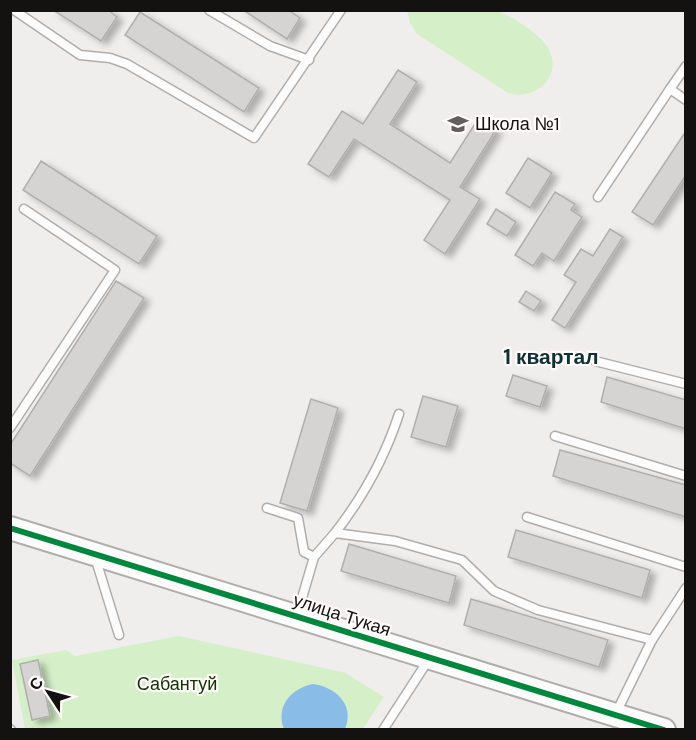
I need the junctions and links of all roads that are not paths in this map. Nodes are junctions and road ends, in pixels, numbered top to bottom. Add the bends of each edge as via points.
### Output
1 (14, 10) edge
2 (209, 10) edge
3 (341, 10) edge
4 (309, 60) junction
5 (686, 66) edge
6 (670, 90) junction
7 (686, 100) edge
8 (598, 197) dead end
9 (24, 208) dead end
10 (595, 360) dead end
11 (686, 384) edge
12 (399, 414) dead end
13 (10, 428) edge
14 (555, 436) dead end
15 (686, 476) edge
16 (267, 508) dead end
17 (527, 517) dead end
18 (10, 528) edge
19 (335, 533) junction
20 (94, 554) junction
21 (314, 557) junction
22 (686, 567) edge
23 (686, 588) edge
24 (297, 616) junction
25 (119, 635) dead end
26 (652, 640) junction
27 (430, 658) junction
28 (614, 717) junction
29 (637, 726) edge
30 (384, 729) edge
31 (664, 729) edge

1 - 4 lane via 80,55 127,64 254,138
2 - 4 lane via 270,46
3 - 4 lane
5 - 6 lane
6 - 7 lane
6 - 8 lane
9 - 13 lane via 115,270
10 - 11 lane
12 - 19 lane via 375,470
14 - 15 lane
16 - 21 lane via 298,518 304,552
17 - 22 lane
18 - 20 street, улица Тукая
19 - 21 lane
19 - 26 lane via 394,541 462,560 494,591 538,610
20 - 24 street, улица Тукая
20 - 25 lane
21 - 24 lane
23 - 26 lane
24 - 27 street, улица Тукая
26 - 28 lane
27 - 28 street, улица Тукая
27 - 30 lane
28 - 29 street, улица Тукая
29 - 31 street, улица Тукая

